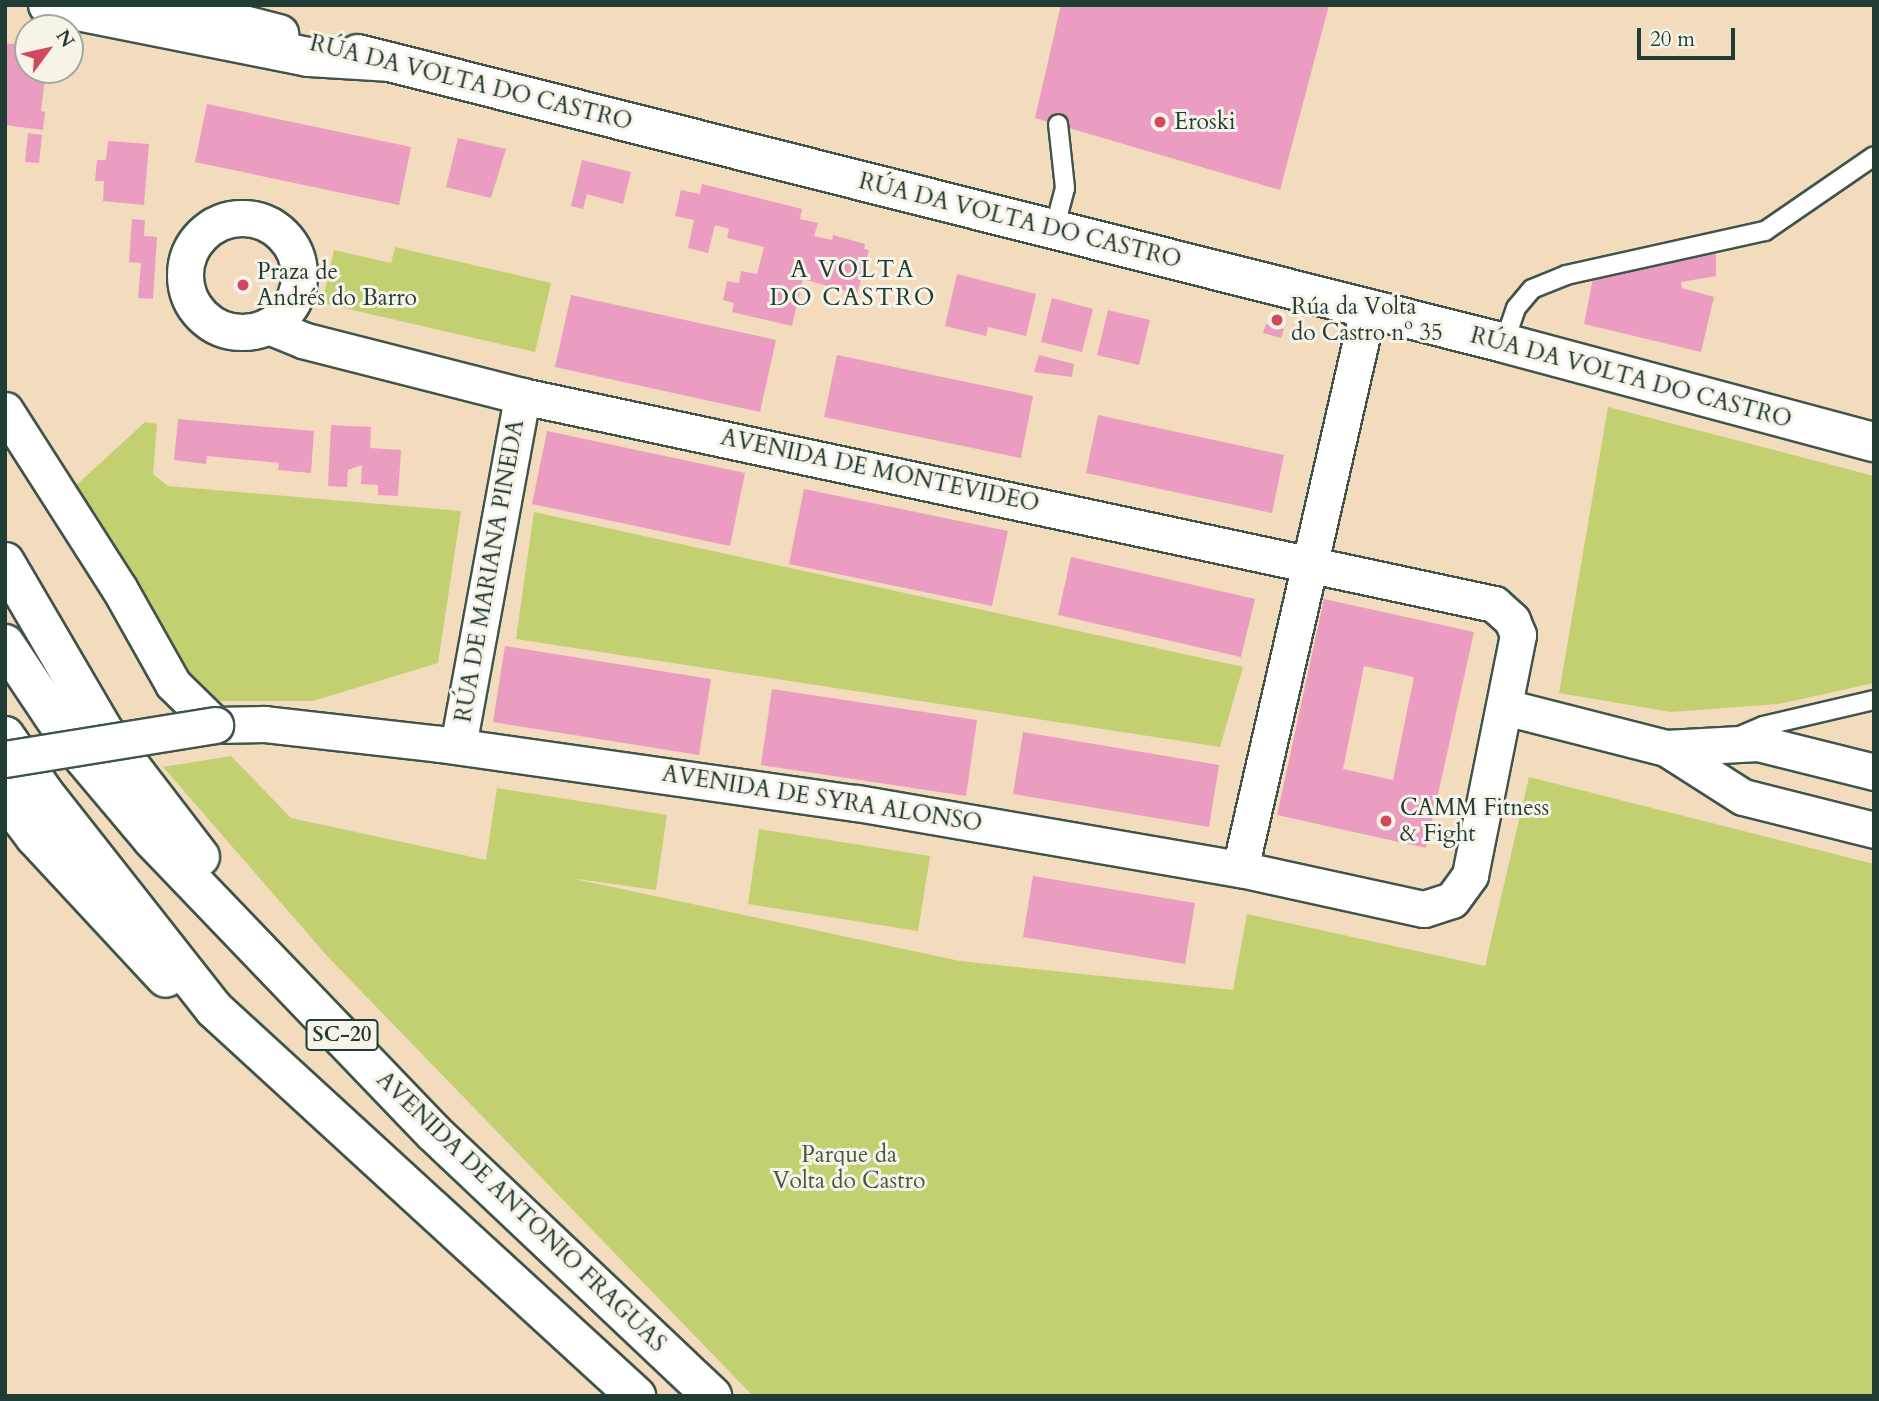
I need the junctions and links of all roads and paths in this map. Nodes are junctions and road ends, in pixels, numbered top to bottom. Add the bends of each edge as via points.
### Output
1 (48, 5) edge
2 (166, 5) edge
3 (389, 62) junction
4 (1058, 124) dead end
5 (1874, 156) edge
6 (1054, 230) junction
7 (1368, 309) junction
8 (268, 327) dead end
9 (1504, 343) junction
10 (522, 396) junction
11 (5, 410) edge
12 (1874, 442) edge
13 (5, 562) edge
14 (1310, 564) junction
15 (5, 644) edge
16 (1874, 700) edge
17 (1505, 707) junction
18 (215, 724) junction
19 (5, 736) edge
20 (1730, 741) junction
21 (457, 746) junction
22 (1666, 748) junction
23 (5, 760) edge
24 (1874, 772) edge
25 (1718, 782) junction
26 (5, 797) edge
27 (1874, 830) edge
28 (1240, 869) junction
29 (302, 993) junction
30 (214, 1009) junction
31 (636, 1396) edge
32 (712, 1396) edge

1 - 3 main road via 308,57
2 - 3 main road, RÚA DA VOLTA DO CASTRO
3 - 6 main road, RÚA DA VOLTA DO CASTRO
4 - 6 lane via 1065,188
5 - 9 lane via 1765,231 1566,275 1532,289 1516,308
6 - 7 main road, RÚA DA VOLTA DO CASTRO
7 - 9 main road, RÚA DA VOLTA DO CASTRO
7 - 14 street
8 - 10 street, AVENIDA DE MONTEVIDEO via 303,341
9 - 12 main road, RÚA DA VOLTA DO CASTRO
10 - 14 street, AVENIDA DE MONTEVIDEO
10 - 21 street, RÚA DE MARIANA PINEDA
11 - 18 street via 119,588 173,684
13 - 29 main road via 105,733
14 - 17 street, AVENIDA DE MONTEVIDEO via 1494,604 1504,610 1518,635
14 - 28 street
15 - 29 main road, AVENIDA DE ANTONIO FRAGUAS / SC-20 via 81,755 152,839
16 - 20 lane via 1763,726
17 - 22 street
17 - 28 street, AVENIDA DE SYRA ALONSO via 1470,875 1452,900 1424,909
18 - 21 street, AVENIDA DE SYRA ALONSO via 265,724
18 - 23 street, AVENIDA DE SYRA ALONSO, bridge
19 - 30 main road, SC-20 via 44,793
20 - 22 street
20 - 24 street via 1758,743
20 - 25 street via 1712,758 1710,766
21 - 28 street, AVENIDA DE SYRA ALONSO via 969,821
22 - 25 street
25 - 27 street via 1743,797
26 - 30 main road via 35,837 158,972
29 - 32 main road, AVENIDA DE ANTONIO FRAGUAS / SC-20 via 435,1133
30 - 31 main road, SC-20

